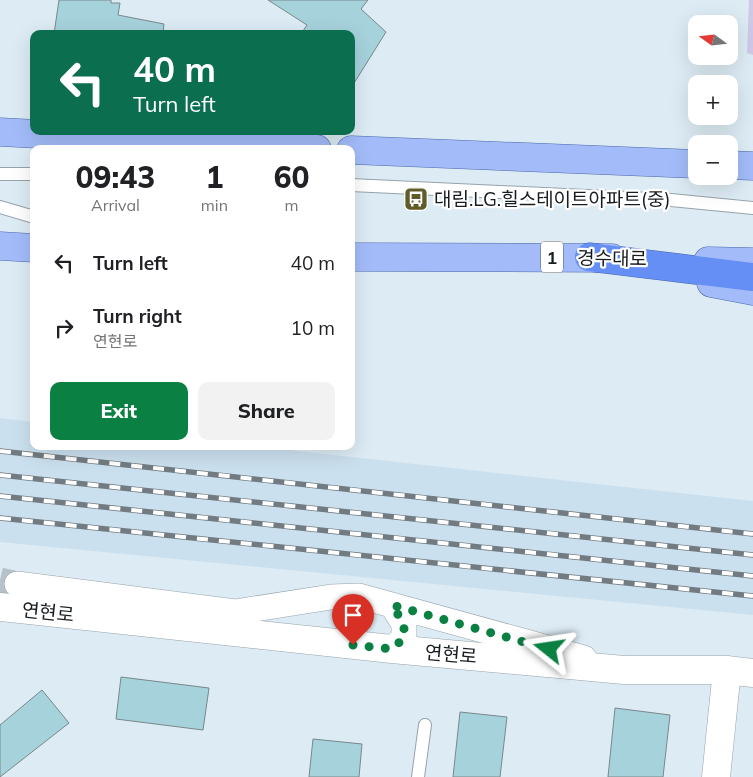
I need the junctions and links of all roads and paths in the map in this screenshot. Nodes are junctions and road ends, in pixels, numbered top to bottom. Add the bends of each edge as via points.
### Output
1 (0, 132) edge
2 (30, 134) edge
3 (56, 135) edge
4 (242, 145) edge
5 (355, 150) edge
6 (688, 164) edge
7 (738, 165) edge
8 (753, 166) edge
9 (0, 174) edge
10 (30, 174) edge
11 (355, 185) edge
12 (0, 208) edge
13 (753, 208) edge
14 (30, 216) edge
15 (0, 246) edge
16 (30, 248) edge
17 (355, 257) edge
18 (589, 257) junction
19 (753, 262) edge
20 (753, 277) edge
21 (753, 291) edge
22 (17, 584) tunnel mouth
23 (392, 605) junction
24 (0, 607) tunnel mouth
25 (392, 649) junction
26 (624, 670) junction
27 (740, 672) edge
28 (425, 725) dead end
29 (418, 777) edge
30 (716, 777) edge

1 - 2 main road
3 - 4 main road
5 - 6 main road
7 - 8 main road
9 - 10 lane
11 - 13 lane via 671,200
12 - 14 lane
15 - 16 main road
17 - 18 main road, 경수대로 / 1
18 - 19 main road, 경수대로 / 1
18 - 20 highway
18 - 21 main road
22 - 23 street via 235,612 331,597 359,596
23 - 25 street via 404,624 404,638
23 - 26 street
24 - 25 street, 연현로
25 - 26 street, 연현로
26 - 27 street, 연현로
27 - 30 street
28 - 29 lane

